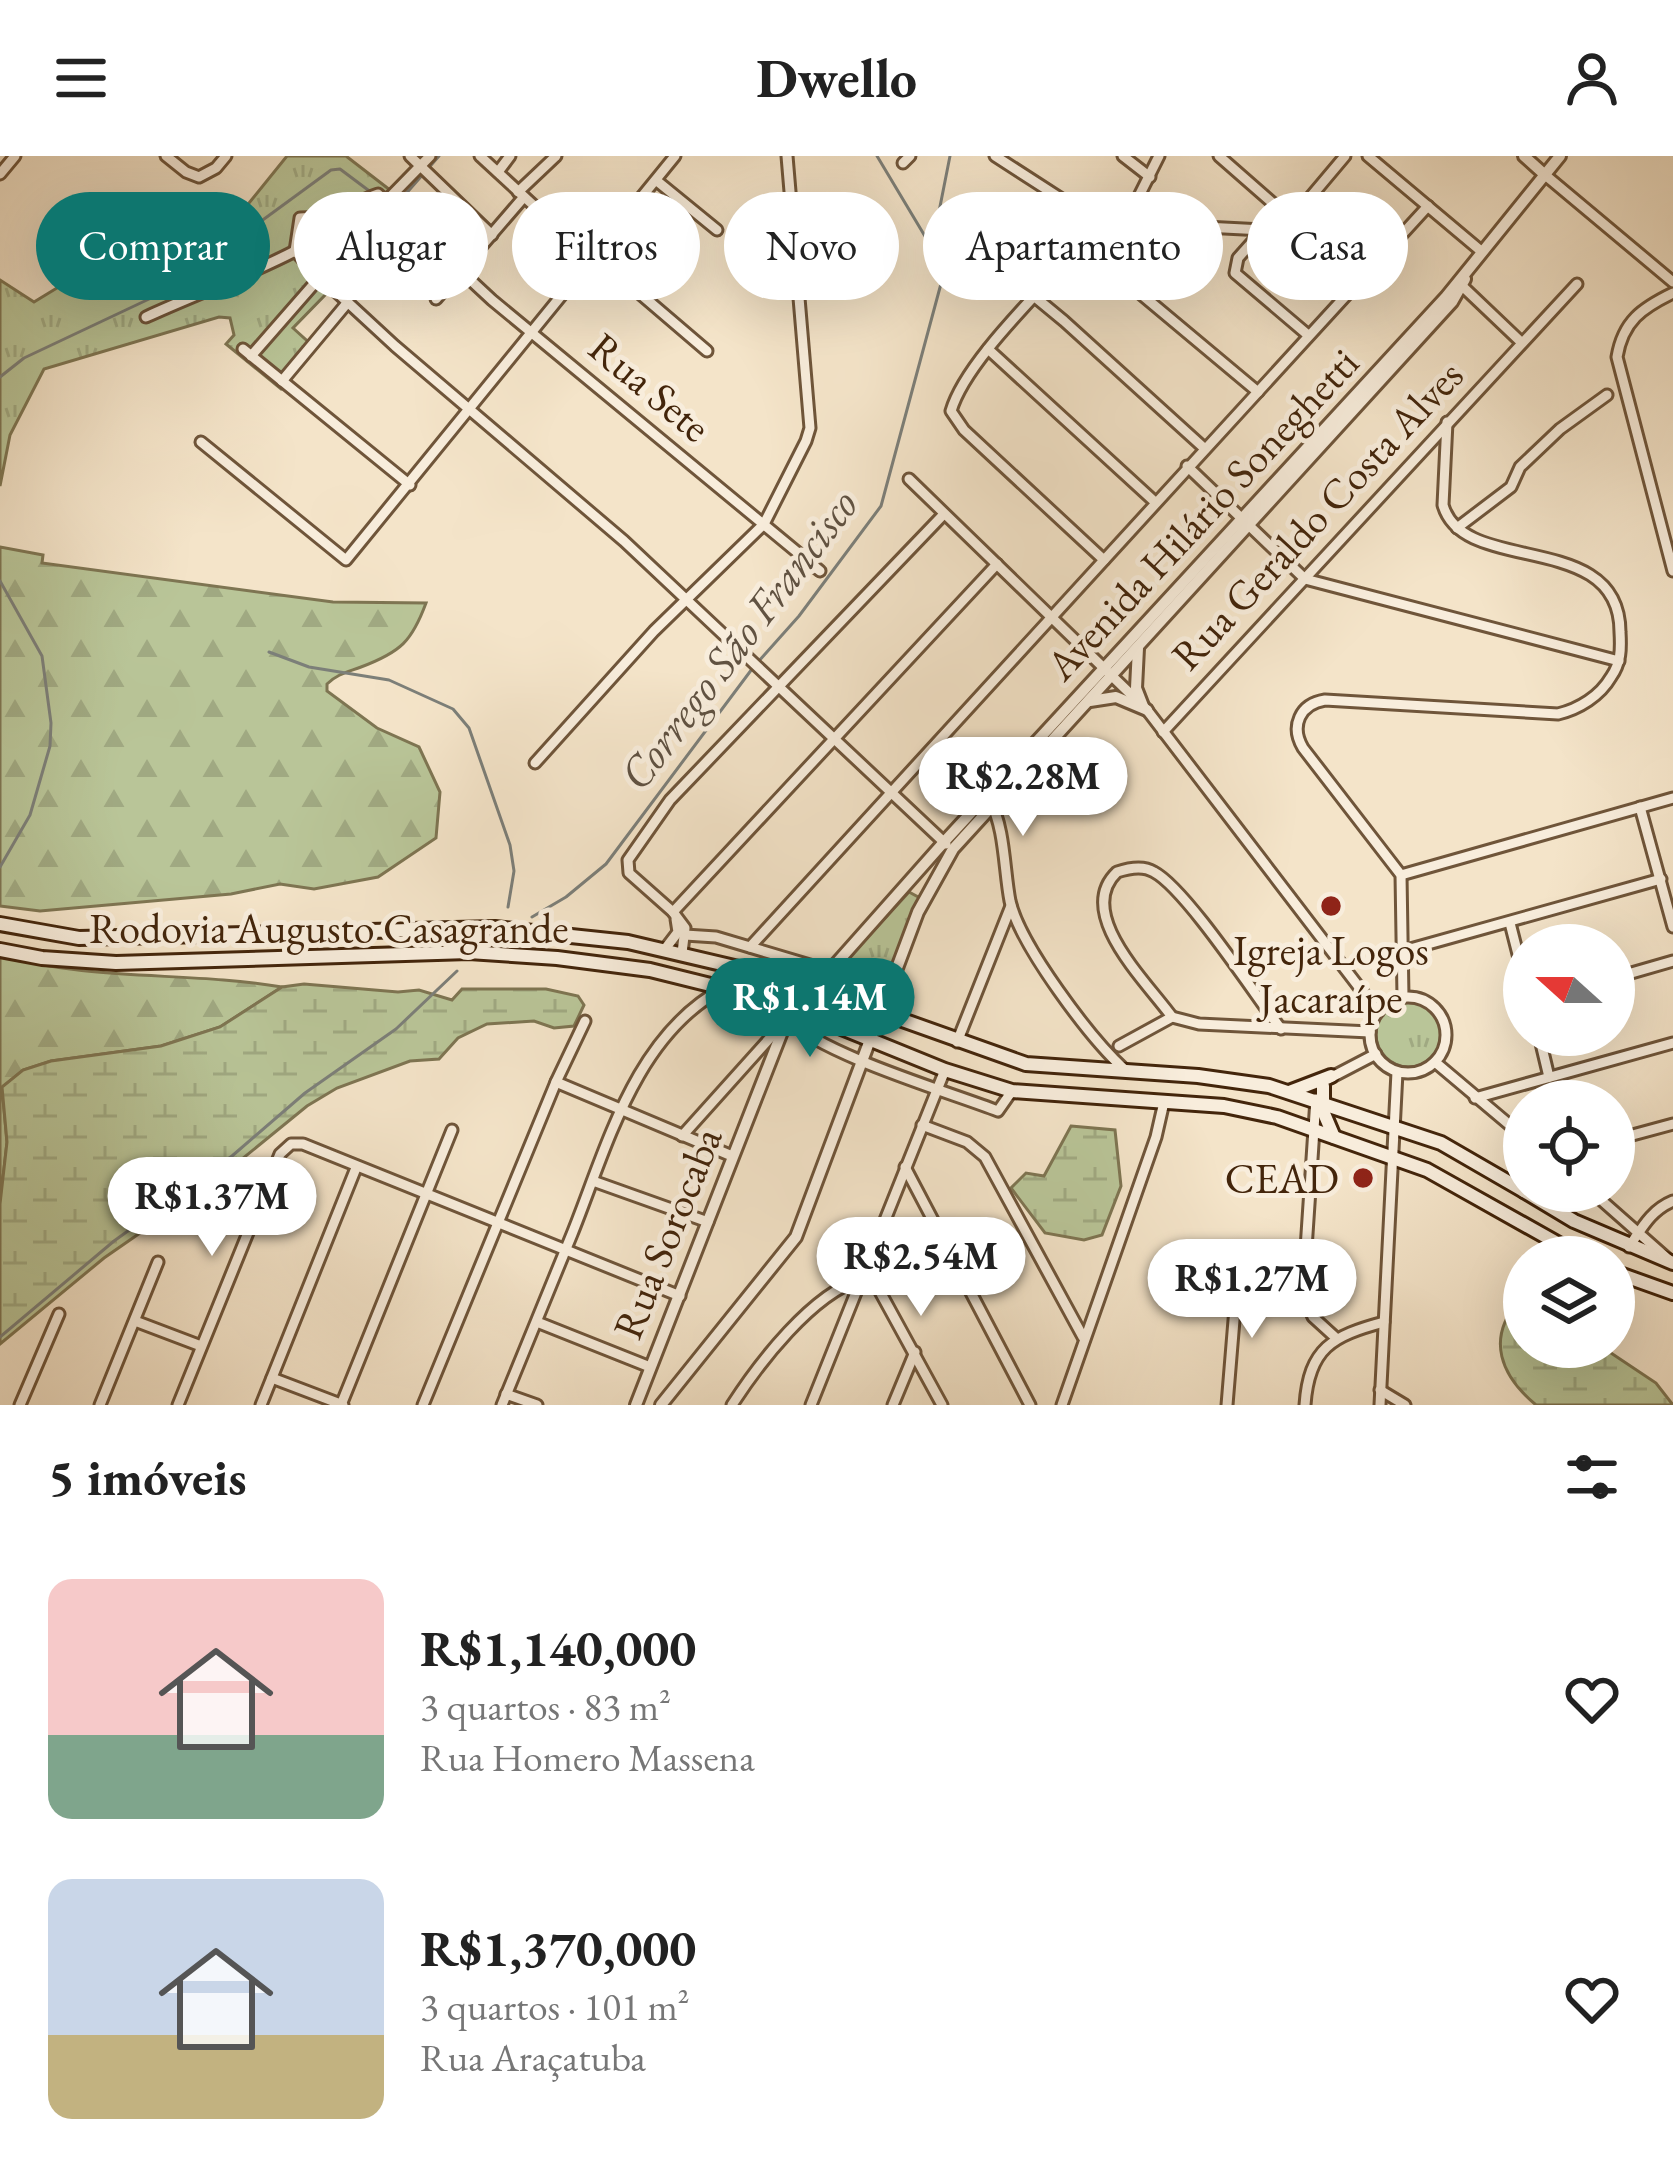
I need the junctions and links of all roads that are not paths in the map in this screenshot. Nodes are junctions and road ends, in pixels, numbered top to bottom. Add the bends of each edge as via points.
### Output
1 (166, 156) edge
2 (226, 156) edge
3 (410, 156) edge
4 (430, 156) edge
5 (480, 156) edge
6 (510, 156) edge
7 (676, 156) edge
8 (787, 156) edge
9 (995, 156) edge
10 (1123, 156) edge
11 (1159, 156) edge
12 (1220, 156) edge
13 (1345, 156) edge
14 (1368, 156) edge
15 (1523, 156) edge
16 (1560, 156) edge
17 (13, 157) edge
18 (550, 158) edge
19 (420, 166) junction
20 (497, 172) junction
21 (0, 174) edge
22 (1544, 174) junction
23 (1150, 177) junction
24 (656, 181) junction
25 (396, 192) edge
26 (517, 192) edge
27 (522, 192) edge
28 (647, 192) edge
29 (1050, 192) edge
30 (1143, 192) edge
31 (1261, 192) edge
32 (1311, 192) edge
33 (512, 206) edge
34 (1428, 206) junction
35 (717, 230) dead end
36 (492, 235) junction
37 (488, 240) edge
38 (1247, 248) edge
39 (1481, 250) junction
40 (294, 252) edge
41 (1673, 282) edge
42 (1247, 283) edge
43 (1460, 284) junction
44 (1577, 284) dead end
45 (1673, 293) edge
46 (488, 294) edge
47 (295, 300) edge
48 (559, 300) edge
49 (647, 300) edge
50 (1034, 300) edge
51 (1036, 300) edge
52 (1149, 300) edge
53 (1267, 300) edge
54 (348, 302) joint
55 (146, 317) dead end
56 (532, 333) junction
57 (1308, 335) junction
58 (1521, 342) junction
59 (988, 349) junction
60 (707, 351) dead end
61 (282, 381) junction
62 (1258, 392) junction
63 (1606, 395) dead end
64 (471, 408) junction
65 (1447, 422) junction
66 (201, 442) dead end
67 (1204, 448) junction
68 (1187, 466) junction
69 (909, 479) dead end
70 (410, 484) junction
71 (1154, 502) junction
72 (943, 515) junction
73 (1247, 523) junction
74 (764, 524) junction
75 (1456, 528) junction
76 (1670, 550) edge
77 (1104, 560) junction
78 (997, 563) junction
79 (820, 571) dead end
80 (1673, 571) edge
81 (1305, 579) junction
82 (688, 601) junction
83 (1054, 618) junction
84 (1138, 648) junction
85 (1619, 661) junction
86 (1110, 670) junction
87 (779, 688) junction
88 (1086, 701) junction
89 (1145, 708) junction
90 (1162, 732) junction
91 (836, 738) junction
92 (1044, 741) junction
93 (535, 763) dead end
94 (890, 790) junction
95 (1673, 798) edge
96 (990, 801) junction
97 (1640, 807) junction
98 (949, 845) junction
99 (1401, 874) junction
100 (1661, 878) junction
101 (899, 896) junction
102 (1011, 905) junction
103 (918, 911) junction
104 (674, 913) junction
105 (1510, 923) joint
106 (0, 924) edge
107 (1673, 927) edge
108 (683, 932) junction
109 (750, 946) junction
110 (665, 949) junction
111 (0, 950) edge
112 (1403, 951) junction
113 (682, 953) junction
114 (1673, 962) edge
115 (830, 971) junction
116 (1635, 972) edge
117 (725, 987) junction
118 (814, 988) junction
119 (1403, 997) junction
120 (880, 1012) junction
121 (1378, 1012) junction
122 (792, 1014) junction
123 (1172, 1017) junction
124 (585, 1021) dead end
125 (1281, 1029) junction
126 (1370, 1032) junction
127 (869, 1042) junction
128 (956, 1042) junction
129 (1673, 1043) edge
130 (1119, 1046) dead end
131 (1376, 1054) junction
132 (1544, 1056) edge
133 (862, 1060) junction
134 (1435, 1062) junction
135 (945, 1070) junction
136 (1397, 1072) junction
137 (1129, 1073) junction
138 (1549, 1077) junction
139 (1327, 1081) junction
140 (556, 1082) junction
141 (937, 1088) junction
142 (1012, 1091) junction
143 (1289, 1092) junction
144 (1475, 1098) junction
145 (1164, 1102) junction
146 (1318, 1103) junction
147 (622, 1110) junction
148 (1503, 1120) edge
149 (922, 1124) junction
150 (1673, 1124) edge
151 (1393, 1126) junction
152 (452, 1130) dead end
153 (1312, 1130) junction
154 (1635, 1134) edge
155 (682, 1136) junction
156 (1335, 1138) junction
157 (733, 1156) junction
158 (1392, 1157) junction
159 (356, 1168) junction
160 (905, 1168) junction
161 (1503, 1179) edge
162 (593, 1181) junction
163 (426, 1196) junction
164 (1673, 1202) edge
165 (1559, 1212) edge
166 (1616, 1212) edge
167 (708, 1222) junction
168 (497, 1224) junction
169 (1638, 1230) junction
170 (1545, 1236) edge
171 (1606, 1236) edge
172 (1635, 1236) edge
173 (1635, 1249) edge
174 (565, 1251) junction
175 (158, 1262) dead end
176 (1672, 1262) edge
177 (861, 1279) junction
178 (1635, 1279) edge
179 (1673, 1293) edge
180 (680, 1296) junction
181 (1306, 1308) junction
182 (59, 1314) dead end
183 (135, 1321) junction
184 (537, 1322) junction
185 (1384, 1322) junction
186 (1083, 1337) junction
187 (1336, 1338) junction
188 (201, 1346) junction
189 (914, 1352) junction
190 (650, 1366) junction
191 (272, 1378) junction
192 (1381, 1390) junction
193 (504, 1400) edge
194 (20, 1405) edge
195 (100, 1405) edge
196 (178, 1405) edge
197 (261, 1405) edge
198 (342, 1405) edge
199 (423, 1405) edge
200 (536, 1405) edge
201 (636, 1405) edge
202 (661, 1405) edge
203 (732, 1405) edge
204 (812, 1405) edge
205 (893, 1405) edge
206 (942, 1405) edge
207 (1030, 1405) edge
208 (1062, 1405) edge
209 (1227, 1405) edge
210 (1305, 1405) edge
211 (1380, 1405) edge
212 (1405, 1405) edge

1 - 2 street via 199,177
3 - 19 street
4 - 19 street
5 - 20 street
6 - 20 street
7 - 24 street
8 - 74 street via 810,428
9 - 29 street
10 - 23 street
11 - 23 street
12 - 31 street
13 - 32 street
14 - 34 street
15 - 22 street
16 - 22 street, Avenida Hilário Soneghetti
17 - 21 street
18 - 27 street
19 - 25 street
19 - 36 street
20 - 26 street
22 - 39 street, Avenida Hilário Soneghetti
22 - 41 street
23 - 30 street
24 - 28 street
24 - 35 street
33 - 36 street
34 - 39 street
34 - 57 street
36 - 37 street
38 - 42 street via 1235,273
39 - 43 street, Avenida Hilário Soneghetti
40 - 55 street
43 - 58 street
43 - 73 street, Avenida Hilário Soneghetti via 1453,302
44 - 58 street, Rua Geraldo Costa Alves
45 - 76 street via 1639,311 1618,348 1619,376
46 - 56 street, Rua Sete
47 - 61 street via 247,352
48 - 56 street
49 - 60 street
50 - 59 street
51 - 67 street
52 - 62 street
53 - 57 street
54 - 61 street
54 - 64 street
56 - 64 street
56 - 74 street, Rua Sete
57 - 62 street
58 - 65 street, Rua Geraldo Costa Alves
59 - 71 street
59 - 77 street via 952,415
61 - 70 street
62 - 67 street
63 - 75 street
64 - 70 street
64 - 82 street
65 - 75 street via 1443,506
65 - 81 street, Rua Geraldo Costa Alves
66 - 70 street via 346,560
67 - 68 street
68 - 71 street
68 - 73 street
69 - 72 street
71 - 77 street
72 - 78 street
72 - 87 street
73 - 81 street
73 - 84 street, Avenida Hilário Soneghetti
73 - 86 street, Avenida Hilário Soneghetti
74 - 79 street, Rua Sete
74 - 82 street
75 - 85 street via 1567,563 1603,587 1619,611
76 - 80 street
77 - 83 street
78 - 83 street
78 - 91 street
81 - 85 street
81 - 90 street, Rua Geraldo Costa Alves
82 - 87 street
82 - 93 street
83 - 86 street
83 - 94 street
84 - 86 street, Avenida Hilário Soneghetti
84 - 89 street via 1136,688
85 - 99 street via 1605,687 1558,714 1325,700 1303,709 1298,740
86 - 88 street, Avenida Hilário Soneghetti
86 - 89 street
86 - 92 street, Avenida Hilário Soneghetti
87 - 91 street
87 - 104 street via 670,800 628,860 629,873
88 - 89 street via 1116,697
88 - 92 street, Avenida Hilário Soneghetti
89 - 90 street
90 - 121 street
91 - 94 street
91 - 104 street
92 - 96 street, Avenida Hilário Soneghetti
94 - 98 street
94 - 109 street
95 - 97 street
96 - 98 street, Avenida Hilário Soneghetti
96 - 102 street
97 - 99 street
97 - 100 street
98 - 101 street, Rua Sorocaba
98 - 103 street
99 - 112 street
100 - 105 street
100 - 107 street
101 - 103 street
101 - 115 street, Rua Sorocaba
102 - 128 street
102 - 137 street via 1027,944
103 - 120 street
104 - 108 street
105 - 112 street
106 - 110 main road via 79,938 495,928
108 - 109 street
108 - 110 street
108 - 113 street
109 - 115 street
110 - 113 main road
111 - 117 main road, Rodovia Augusto Casagrande via 116,963 469,952 593,962
112 - 119 street
113 - 118 main road
114 - 116 street
115 - 118 street, Rua Sorocaba
117 - 122 main road, Rodovia Augusto Casagrande
117 - 147 street via 668,1035
118 - 120 main road
118 - 122 street, Rua Sorocaba
119 - 121 street
119 - 134 street via 1426,1001 1442,1017 1446,1034
120 - 127 street
120 - 128 main road
121 - 126 street
122 - 127 main road, Rodovia Augusto Casagrande
122 - 133 street via 799,1030
122 - 155 street
122 - 157 street, Rua Sorocaba
123 - 125 street
123 - 125 street via 1103,914 1104,889 1117,872 1145,868 1162,878
123 - 130 street
124 - 140 street
125 - 126 street
126 - 131 street
127 - 133 street
127 - 135 main road, Rodovia Augusto Casagrande
128 - 137 main road via 1026,1064
129 - 138 street
131 - 136 street
131 - 139 street
132 - 138 street
133 - 141 street
133 - 202 street via 796,1238
134 - 136 street
134 - 144 street
135 - 141 street
135 - 142 main road, Rodovia Augusto Casagrande
136 - 151 street
137 - 143 main road via 1226,1078
138 - 144 street
139 - 143 main road
139 - 146 main road
140 - 147 street
140 - 168 street
141 - 142 street via 998,1111
141 - 149 street
142 - 145 main road, Rodovia Augusto Casagrande
143 - 146 main road
144 - 148 street
145 - 153 main road, Rodovia Augusto Casagrande via 1249,1109
145 - 186 street
146 - 151 main road
146 - 153 street
146 - 156 main road
147 - 155 street
147 - 162 street
149 - 160 street
149 - 186 street via 985,1157
150 - 154 street
151 - 158 street
151 - 161 main road
152 - 163 street
153 - 156 main road, Rodovia Augusto Casagrande
153 - 181 street
155 - 157 street
156 - 158 main road, Rodovia Augusto Casagrande
157 - 167 street, Rua Sorocaba
158 - 170 main road, Rodovia Augusto Casagrande
158 - 185 street
159 - 163 street
159 - 188 street via 303,1144 280,1154
159 - 191 street
160 - 177 street
160 - 207 street
162 - 167 street
162 - 174 street
163 - 168 street
163 - 198 street
164 - 169 street
165 - 171 main road
166 - 169 street
167 - 180 street, Rua Sorocaba
168 - 174 street
168 - 199 street
169 - 172 street
169 - 176 street
173 - 176 main road
174 - 180 street
174 - 184 street
175 - 183 street
177 - 189 street via 878,1288
177 - 203 street via 803,1318
177 - 204 street
178 - 179 main road
180 - 190 street, Rua Sorocaba
181 - 187 street
181 - 209 street via 1235,1307
182 - 194 street
183 - 188 street
183 - 195 street
184 - 190 street
184 - 193 street
185 - 187 street
185 - 192 street
186 - 208 street
187 - 210 street via 1312,1366
188 - 196 street
189 - 205 street
189 - 206 street
190 - 201 street, Rua Sorocaba
191 - 197 street
191 - 198 street
192 - 211 street
192 - 212 street
193 - 200 street

